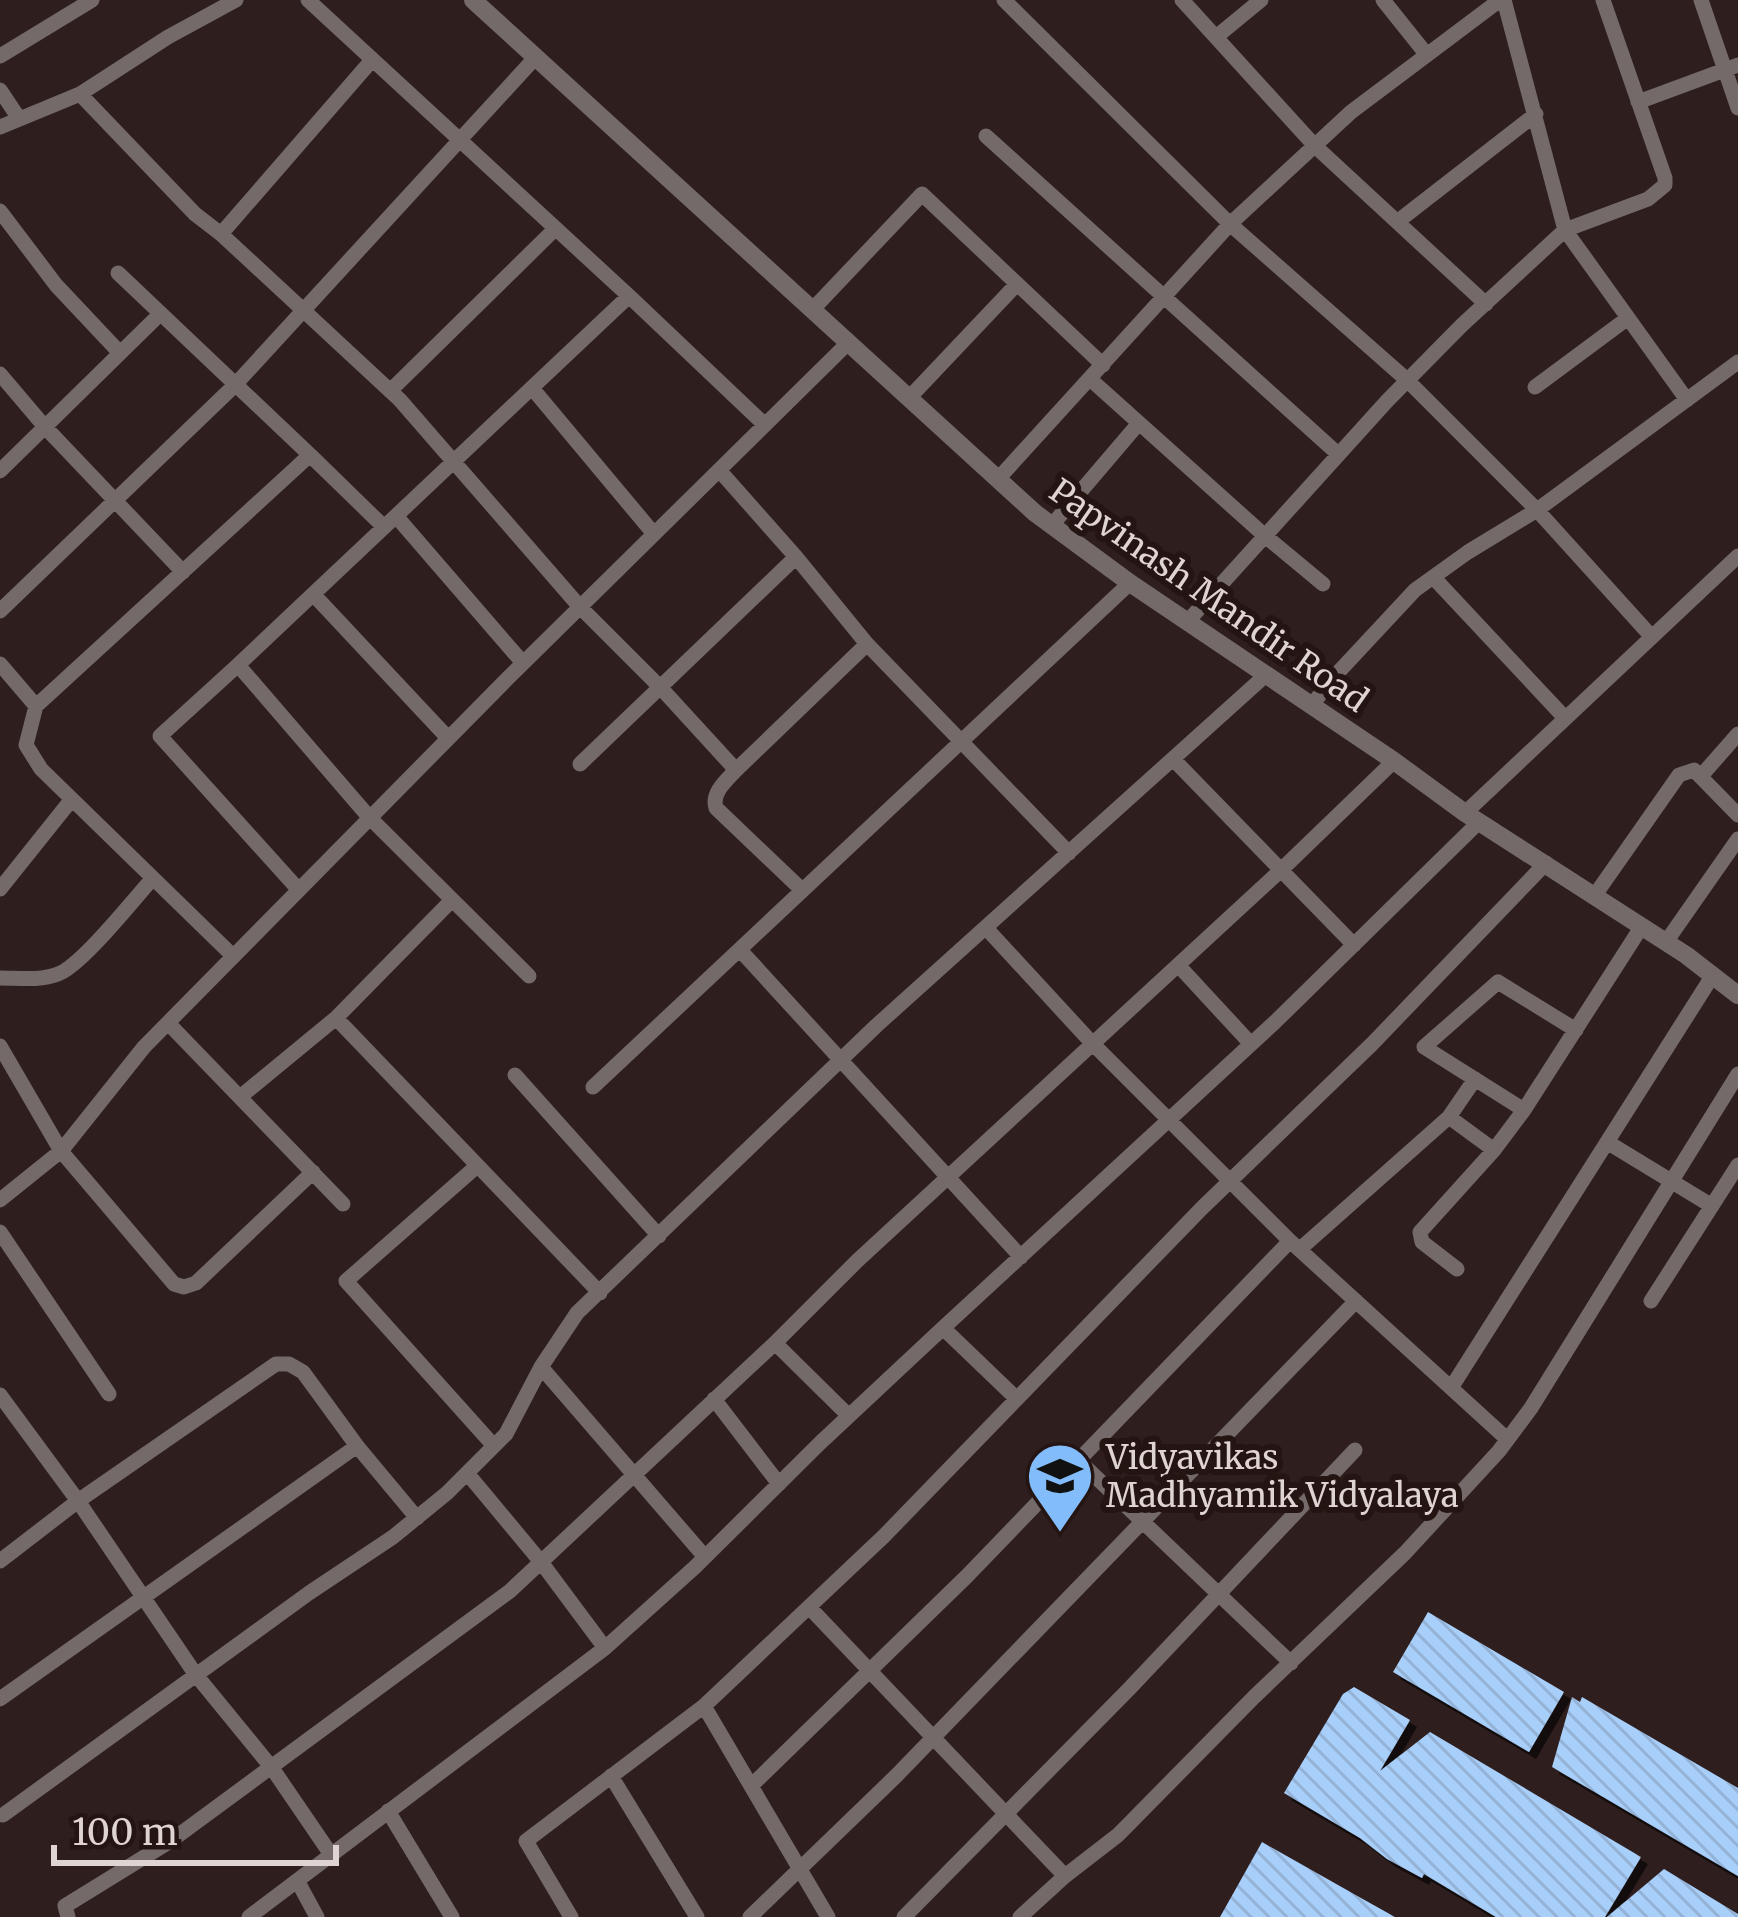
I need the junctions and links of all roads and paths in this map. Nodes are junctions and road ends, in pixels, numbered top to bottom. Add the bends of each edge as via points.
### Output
1 (92, 0) edge
2 (236, 0) edge
3 (308, 0) edge
4 (472, 0) edge
5 (1004, 0) edge
6 (1182, 0) edge
7 (1261, 0) edge
8 (1383, 0) edge
9 (1502, 0) edge
10 (1603, 0) edge
11 (1701, 0) edge
12 (1216, 37) junction
13 (1427, 55) junction
14 (0, 56) edge
15 (535, 58) junction
16 (372, 60) junction
17 (1731, 68) edge
18 (0, 90) edge
19 (80, 94) junction
20 (1639, 102) junction
21 (1738, 108) edge
22 (1536, 114) junction
23 (18, 117) junction
24 (0, 127) edge
25 (986, 136) dead end
26 (458, 141) junction
27 (1315, 146) junction
28 (0, 211) edge
29 (1397, 222) junction
30 (1231, 224) junction
31 (555, 229) junction
32 (1565, 230) junction
33 (220, 234) junction
34 (118, 273) dead end
35 (1017, 284) junction
36 (629, 296) junction
37 (1164, 297) junction
38 (1486, 304) junction
39 (302, 310) junction
40 (812, 310) junction
41 (159, 315) junction
42 (1628, 318) junction
43 (848, 343) junction
44 (120, 353) junction
45 (1738, 362) edge
46 (1103, 365) junction
47 (0, 374) edge
48 (1090, 379) junction
49 (1407, 380) junction
50 (234, 386) junction
51 (1535, 387) dead end
52 (532, 388) junction
53 (390, 392) junction
54 (909, 398) junction
55 (1687, 400) junction
56 (1139, 423) junction
57 (765, 425) junction
58 (45, 427) junction
59 (1338, 454) junction
60 (310, 455) junction
61 (454, 462) junction
62 (719, 470) junction
63 (0, 471) edge
64 (998, 479) junction
65 (115, 500) junction
66 (1537, 510) junction
67 (390, 522) junction
68 (1052, 525) junction
69 (654, 534) junction
70 (1264, 535) junction
71 (796, 556) junction
72 (1738, 556) edge
73 (183, 572) junction
74 (1433, 577) junction
75 (1130, 583) junction
76 (1324, 584) dead end
77 (313, 594) junction
78 (580, 608) junction
79 (0, 610) edge
80 (1188, 621) junction
81 (1652, 636) junction
82 (867, 644) junction
83 (0, 664) edge
84 (523, 664) junction
85 (238, 665) junction
86 (1267, 674) junction
87 (660, 687) junction
88 (1312, 705) junction
89 (36, 706) junction
90 (1565, 718) junction
91 (1738, 734) edge
92 (448, 738) junction
93 (961, 742) junction
94 (1174, 759) junction
95 (1394, 761) junction
96 (580, 764) dead end
97 (736, 770) junction
98 (1701, 776) junction
99 (72, 799) junction
100 (1738, 815) edge
101 (369, 817) junction
102 (1472, 817) junction
103 (1738, 839) edge
104 (1069, 853) junction
105 (1546, 862) junction
106 (1280, 871) junction
107 (153, 878) junction
108 (0, 889) edge
109 (298, 889) junction
110 (802, 890) junction
111 (1595, 895) junction
112 (452, 899) junction
113 (1642, 926) junction
114 (986, 928) junction
115 (1666, 942) junction
116 (1354, 945) junction
117 (740, 950) junction
118 (233, 956) junction
119 (1178, 965) junction
120 (1712, 975) junction
121 (529, 976) dead end
122 (0, 978) edge
123 (1737, 992) edge
124 (336, 1018) junction
125 (168, 1023) junction
126 (1576, 1030) junction
127 (1092, 1043) junction
128 (1251, 1044) junction
129 (0, 1046) edge
130 (840, 1060) junction
131 (1738, 1074) edge
132 (515, 1075) dead end
133 (1475, 1079) junction
134 (593, 1087) dead end
135 (240, 1097) junction
136 (1524, 1110) junction
137 (1449, 1117) junction
138 (1169, 1120) junction
139 (1607, 1142) junction
140 (61, 1150) junction
141 (1494, 1150) junction
142 (1738, 1165) edge
143 (477, 1166) junction
144 (313, 1172) junction
145 (948, 1177) junction
146 (1231, 1181) junction
147 (1670, 1182) junction
148 (0, 1200) edge
149 (343, 1204) dead end
150 (1712, 1206) junction
151 (0, 1232) edge
152 (659, 1236) junction
153 (1295, 1245) junction
154 (1021, 1257) junction
155 (1457, 1269) dead end
156 (600, 1293) junction
157 (1356, 1301) junction
158 (1651, 1301) dead end
159 (943, 1328) junction
160 (775, 1342) junction
161 (541, 1367) junction
162 (1451, 1388) junction
163 (109, 1394) dead end
164 (0, 1395) edge
165 (714, 1399) junction
166 (1016, 1400) junction
167 (849, 1416) junction
168 (16, 1418) junction
169 (0, 1431) edge
170 (1507, 1439) junction
171 (357, 1446) junction
172 (494, 1446) junction
173 (1355, 1450) dead end
174 (1079, 1461) junction
175 (466, 1473) junction
176 (634, 1474) junction
177 (779, 1484) junction
178 (77, 1501) junction
179 (416, 1518) junction
180 (1142, 1521) junction
181 (705, 1557) junction
182 (0, 1561) edge
183 (541, 1562) junction
184 (1218, 1595) junction
185 (143, 1597) junction
186 (809, 1607) junction
187 (604, 1648) junction
188 (1291, 1663) junction
189 (870, 1671) junction
190 (196, 1675) junction
191 (0, 1699) edge
192 (704, 1706) junction
193 (933, 1737) junction
194 (272, 1768) junction
195 (610, 1776) junction
196 (751, 1786) junction
197 (388, 1811) junction
198 (1005, 1813) junction
199 (3, 1815) dead end
200 (332, 1856) junction
201 (801, 1870) junction
202 (1065, 1876) junction
203 (298, 1882) junction
204 (68, 1917) edge
205 (249, 1917) edge
206 (317, 1917) edge
207 (452, 1917) edge
208 (571, 1917) edge
209 (697, 1917) edge
210 (750, 1917) edge
211 (828, 1917) edge
212 (904, 1917) edge
213 (1020, 1917) edge

1 - 14 street
2 - 19 street
3 - 16 street
4 - 15 street, Papvinash Mandir Road
5 - 30 street
6 - 12 street
7 - 12 street
8 - 13 street
9 - 13 street
9 - 22 street
10 - 20 street
11 - 17 street
12 - 27 street
13 - 27 street
15 - 26 street
15 - 40 street, Papvinash Mandir Road
16 - 26 street
16 - 33 street
17 - 20 street
17 - 21 street
18 - 23 street
19 - 23 street
19 - 33 street
20 - 32 street via 1665,185
22 - 29 street
22 - 32 street
23 - 24 street
25 - 37 street
26 - 31 street
26 - 39 street
27 - 29 street
27 - 30 street
28 - 44 street
29 - 38 street
30 - 37 street
30 - 49 street
31 - 36 street
31 - 53 street
32 - 38 street
32 - 42 street
33 - 39 street
34 - 41 street
35 - 40 street via 922,194
35 - 46 street
35 - 54 street
36 - 52 street
36 - 57 street
37 - 46 street
37 - 59 street
38 - 49 street
39 - 50 street
39 - 53 street
40 - 43 street, Papvinash Mandir Road
41 - 44 street
41 - 50 street
42 - 51 street
42 - 55 street
43 - 54 street, Papvinash Mandir Road
43 - 57 street
44 - 58 street
45 - 55 street
46 - 48 street
47 - 58 street
48 - 56 street
48 - 64 street
49 - 59 street
49 - 66 street
50 - 60 street
50 - 65 street
52 - 61 street
52 - 69 street
53 - 61 street
54 - 64 street, Papvinash Mandir Road
55 - 66 street
56 - 68 street
56 - 70 street
57 - 62 street
58 - 63 street
58 - 65 street
59 - 70 street
60 - 67 street
60 - 73 street
61 - 67 street
61 - 78 street
62 - 69 street
62 - 71 street
64 - 68 street, Papvinash Mandir Road
65 - 73 street
65 - 79 street
66 - 74 street
66 - 81 street
67 - 77 street
67 - 84 street
68 - 75 street, Papvinash Mandir Road
69 - 78 street
70 - 76 street
70 - 80 street
71 - 82 street
71 - 87 street
72 - 81 street
73 - 89 street
74 - 88 street
74 - 90 street
75 - 80 street, Papvinash Mandir Road
75 - 93 street
77 - 85 street
77 - 92 street
78 - 84 street
78 - 87 street
80 - 86 street, Papvinash Mandir Road
81 - 90 street
82 - 93 street
82 - 97 street
83 - 89 street
84 - 92 street
85 - 101 street
85 - 109 street via 160,736
86 - 88 street, Papvinash Mandir Road
86 - 94 street
87 - 96 street
87 - 97 street
88 - 95 street, Papvinash Mandir Road
89 - 99 street via 26,746
90 - 102 street
91 - 98 street
92 - 101 street
93 - 104 street
93 - 110 street
94 - 104 street
94 - 106 street
95 - 102 street, Papvinash Mandir Road
95 - 106 street
97 - 110 street via 716,794 716,808
98 - 100 street
98 - 111 street via 1679,775
99 - 107 street
99 - 108 street
101 - 109 street
101 - 112 street
102 - 105 street, Papvinash Mandir Road
102 - 116 street
103 - 115 street
104 - 114 street
105 - 111 street, Papvinash Mandir Road
105 - 146 street
106 - 116 street
106 - 119 street
107 - 118 street
107 - 122 street via 59,974
109 - 118 street
110 - 117 street
111 - 113 street, Papvinash Mandir Road
112 - 121 street
112 - 124 street
113 - 115 street, Papvinash Mandir Road
113 - 126 street
114 - 127 street
114 - 130 street
115 - 120 street, Papvinash Mandir Road
116 - 128 street
117 - 130 street
117 - 134 street
118 - 125 street
119 - 127 street
119 - 128 street
120 - 123 street, Papvinash Mandir Road
120 - 139 street
124 - 135 street
124 - 143 street
125 - 135 street
125 - 140 street
126 - 133 street via 1498,982 1424,1047
126 - 136 street
127 - 138 street
127 - 145 street
128 - 138 street
129 - 140 street
130 - 145 street
130 - 152 street
131 - 147 street
132 - 152 street
133 - 136 street
133 - 137 street
135 - 144 street
136 - 141 street
137 - 141 street
137 - 153 street
138 - 146 street
138 - 154 street
139 - 147 street
139 - 162 street
140 - 144 street via 165,1276 184,1287
140 - 148 street
141 - 155 street via 1420,1232
142 - 150 street
143 - 156 street
143 - 172 street via 346,1281
144 - 149 street
145 - 154 street
145 - 160 street
146 - 153 street
146 - 166 street
147 - 150 street
147 - 170 street
150 - 158 street
151 - 163 street
152 - 156 street
153 - 157 street
153 - 174 street
154 - 159 street
156 - 161 street
157 - 162 street
157 - 180 street
159 - 166 street
159 - 167 street
160 - 165 street
160 - 167 street
161 - 172 street
161 - 176 street
162 - 170 street
164 - 168 street
165 - 176 street
165 - 177 street
166 - 186 street
167 - 177 street
168 - 169 street
168 - 178 street
170 - 188 street
171 - 178 street via 303,1372 276,1364
171 - 179 street
171 - 185 street
172 - 175 street
173 - 184 street
174 - 180 street
174 - 189 street
175 - 179 street
175 - 183 street
176 - 181 street
176 - 183 street
177 - 181 street
178 - 182 street
178 - 185 street
179 - 190 street
180 - 184 street
180 - 193 street
181 - 187 street
183 - 187 street
183 - 194 street
184 - 188 street
184 - 198 street
185 - 190 street
185 - 191 street
186 - 189 street
186 - 192 street
187 - 197 street
188 - 202 street via 1118,1835
189 - 193 street
189 - 196 street
190 - 194 street
190 - 199 street
192 - 195 street
192 - 196 street
193 - 198 street
193 - 201 street
194 - 200 street
194 - 204 street via 65,1906
195 - 208 street via 526,1841
195 - 209 street
196 - 201 street
197 - 200 street
197 - 207 street
198 - 202 street
198 - 212 street
200 - 203 street
201 - 210 street
201 - 211 street
202 - 213 street
203 - 205 street
203 - 206 street

